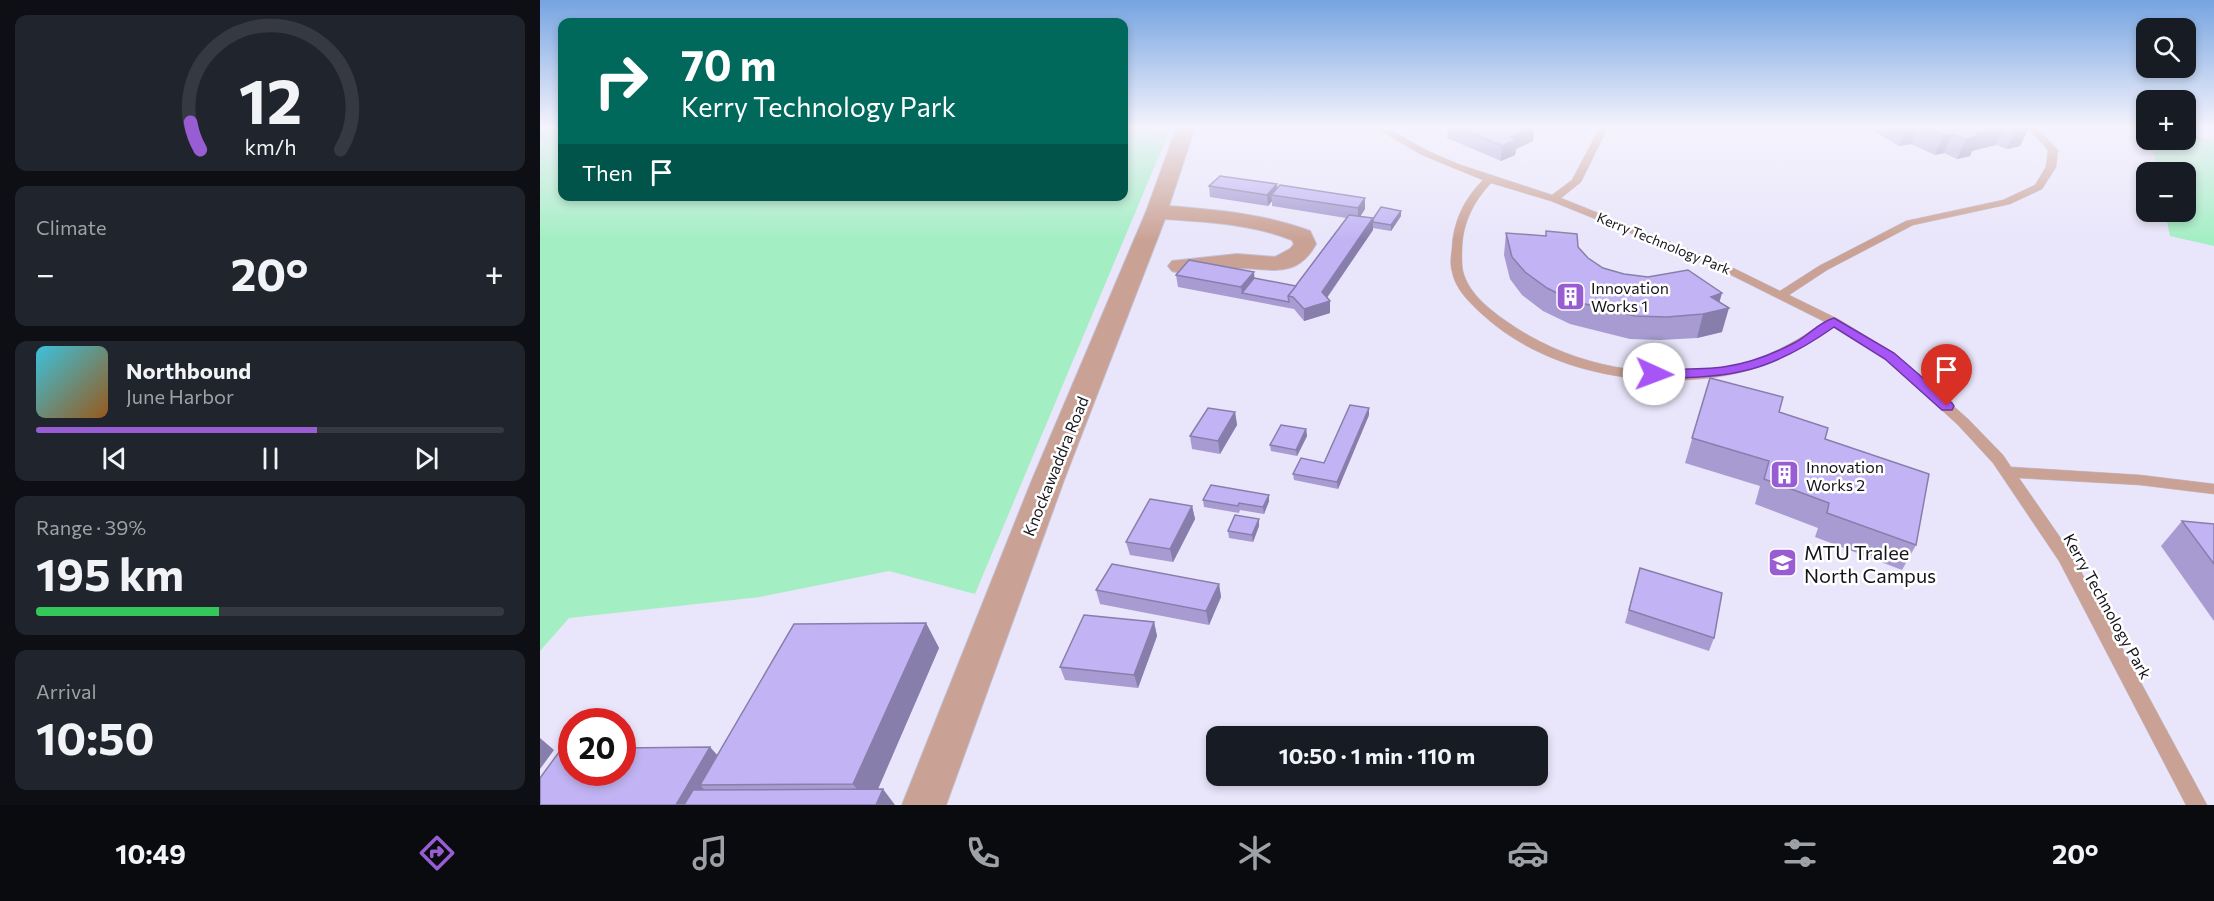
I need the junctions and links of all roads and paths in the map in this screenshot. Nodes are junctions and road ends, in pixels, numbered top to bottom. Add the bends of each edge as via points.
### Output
1 (1173, 165) edge
2 (1453, 165) edge
3 (1585, 165) edge
4 (2050, 165) edge
5 (1489, 179) junction
6 (1554, 199) junction
7 (1157, 212) junction
8 (1180, 266) edge
9 (1782, 295) junction
10 (1834, 322) junction
11 (2007, 472) junction
12 (2214, 489) edge
13 (924, 805) edge
14 (2197, 805) edge

1 - 7 street, Knockawaddra Road
2 - 5 lane, Kerry Technology Park
3 - 6 lane via 1576,182
4 - 9 lane via 2039,187 2006,202 1910,223 1823,268
5 - 6 lane, Kerry Technology Park
5 - 10 lane via 1475,193 1461,220 1456,240 1458,274 1472,300 1498,323 1579,363 1615,371 1709,374 1755,366 1801,345
6 - 9 lane, Kerry Technology Park
7 - 8 street via 1209,215 1289,230 1302,236 1305,244 1299,254 1279,264 1237,261
7 - 13 street, Knockawaddra Road
9 - 10 lane, Kerry Technology Park
10 - 11 lane, Kerry Technology Park via 1890,356 1931,391
11 - 12 lane
11 - 14 lane, Kerry Technology Park via 2065,557

